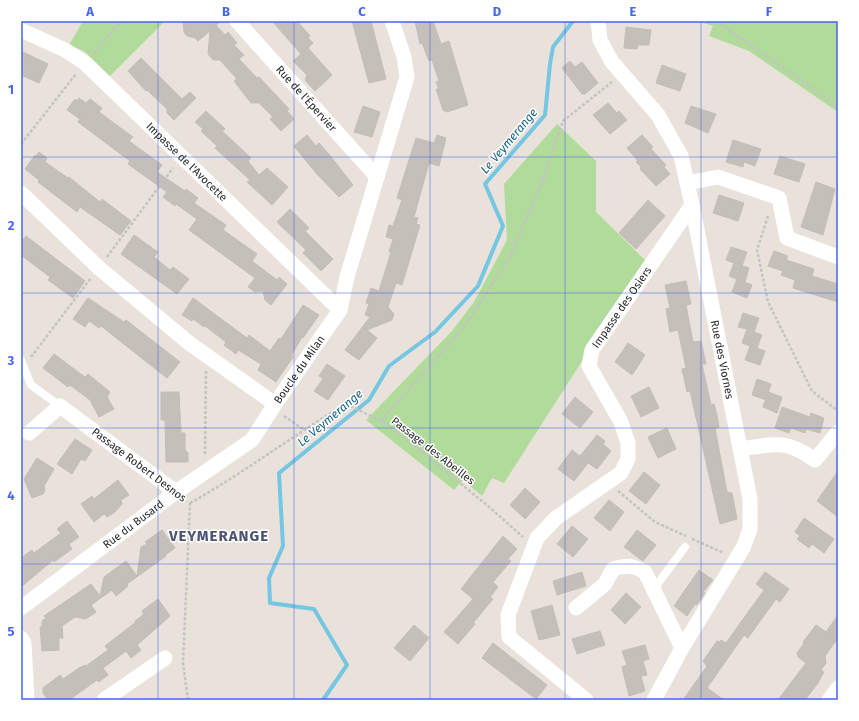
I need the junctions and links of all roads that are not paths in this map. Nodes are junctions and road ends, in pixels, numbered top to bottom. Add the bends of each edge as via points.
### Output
1 (236, 21) edge
2 (392, 21) edge
3 (598, 21) edge
4 (21, 30) edge
5 (377, 176) junction
6 (687, 183) junction
7 (21, 193) edge
8 (692, 205) junction
9 (838, 257) edge
10 (340, 310) junction
11 (21, 360) edge
12 (60, 406) junction
13 (274, 406) junction
14 (838, 432) edge
15 (29, 433) dead end
16 (742, 449) junction
17 (176, 492) junction
18 (686, 547) dead end
19 (653, 590) junction
20 (21, 608) edge
21 (576, 608) dead end
22 (21, 638) edge
23 (682, 648) junction
24 (165, 658) dead end
25 (838, 688) edge
26 (28, 700) edge
27 (104, 700) edge
28 (586, 700) edge
29 (654, 700) edge
30 (829, 700) edge

1 - 5 street, Rue de l'Épervier
2 - 5 street, Boucle du Milan via 404,57 407,77
3 - 6 street, Rue des Viornes via 600,40 612,62 658,115 681,156
4 - 10 street, Impasse de l'Avocette via 65,50 85,63
5 - 10 street, Boucle du Milan via 347,277
6 - 8 street, Rue des Viornes
6 - 9 street via 718,176 774,196 778,198 787,238
7 - 13 street, Boucle du Milan via 99,268 206,355
8 - 16 street, Rue des Viornes
8 - 28 street, Impasse des Osiers via 592,350 589,366 621,422 628,443 628,459 620,473 556,518 536,543 508,615 509,637
10 - 13 street, Boucle du Milan
11 - 12 lane via 31,385
12 - 15 street
12 - 17 street, Passage Robert Desnos
13 - 17 street, Rue du Busard via 252,440
14 - 16 street via 815,460 799,449 779,444
16 - 23 street, Rue des Viornes via 750,499 750,529 737,559
17 - 20 street, Rue du Busard
18 - 19 lane
19 - 21 street via 645,572 635,566 625,565 613,569 604,584
19 - 23 street
22 - 26 street via 24,642
23 - 29 street, Rue des Viornes
24 - 27 street
25 - 30 street

